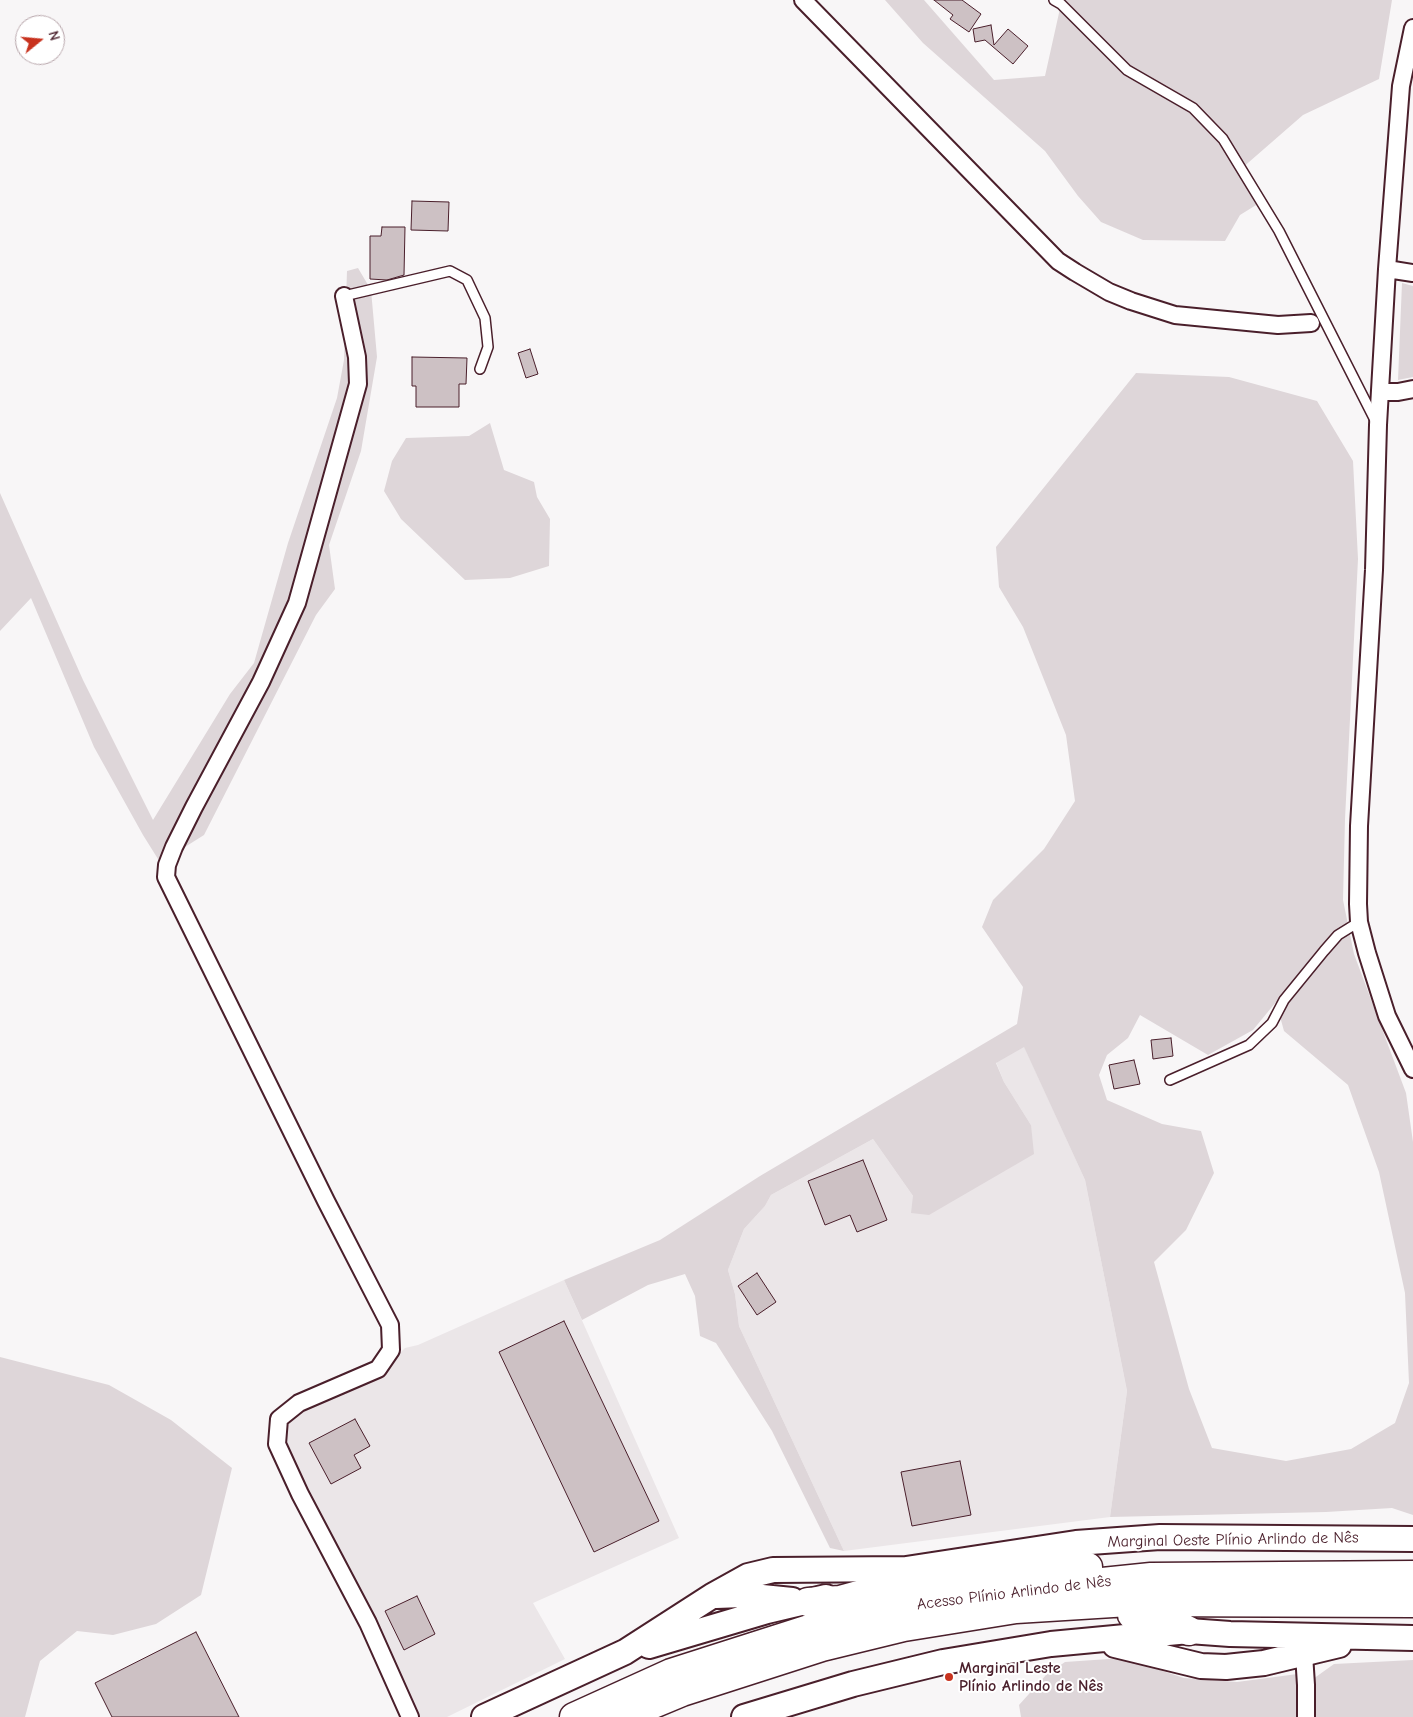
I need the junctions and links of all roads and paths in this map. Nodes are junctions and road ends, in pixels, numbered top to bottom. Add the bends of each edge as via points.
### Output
1 (803, 0) edge
2 (1054, 0) edge
3 (1413, 28) edge
4 (1387, 269) junction
5 (1413, 273) edge
6 (344, 296) joint
7 (1311, 323) dead end
8 (480, 369) dead end
9 (1413, 389) edge
10 (1380, 392) junction
11 (1378, 425) junction
12 (1359, 922) junction
13 (1413, 1068) edge
14 (1170, 1080) dead end
15 (1413, 1539) edge
16 (906, 1569) junction
17 (1413, 1575) edge
18 (1151, 1577) junction
19 (712, 1596) junction
20 (808, 1602) junction
21 (1413, 1603) edge
22 (904, 1627) junction
23 (1189, 1631) junction
24 (1365, 1638) junction
25 (1413, 1638) edge
26 (1096, 1640) junction
27 (626, 1652) junction
28 (1304, 1654) junction
29 (1264, 1663) junction
30 (410, 1717) edge
31 (484, 1717) edge
32 (574, 1717) edge
33 (622, 1717) edge
34 (744, 1717) edge
35 (1306, 1717) edge

1 - 7 street via 1058,261 1075,272 1109,292 1175,315 1278,325
2 - 11 lane via 1127,70 1193,108 1223,139 1278,231
3 - 4 street via 1400,86
4 - 5 street
4 - 10 street
6 - 8 lane via 450,271 467,280 485,318 488,348
6 - 30 street via 357,357 358,384 297,603 261,682 174,847 166,877 390,1325 391,1350 378,1369 299,1403 279,1419 277,1444 368,1623
9 - 10 street
10 - 11 street
11 - 12 street via 1374,570 1359,826
12 - 13 street via 1387,1016
12 - 14 lane via 1338,935 1324,950 1284,1000 1272,1023 1249,1045
15 - 16 main road, Marginal Oeste Plínio Arlindo de Nês via 1160,1537 1076,1543
16 - 19 main road, Marginal Oeste Plínio Arlindo de Nês via 773,1570 748,1576
16 - 20 main road, Marginal Oeste Plínio Arlindo de Nês
17 - 18 highway, Acesso Plínio Arlindo de Nês
18 - 20 highway via 1087,1567 1028,1567 955,1574 895,1585 840,1600
18 - 32 highway, Acesso Plínio Arlindo de Nês via 957,1597 815,1627 671,1673
19 - 20 main road via 742,1595
19 - 27 main road, Marginal Oeste Plínio Arlindo de Nês
20 - 27 main road, Marginal Oeste Plínio Arlindo de Nês
21 - 22 highway, Acesso Plínio Arlindo de Nês via 1129,1602 1016,1609
22 - 23 highway via 956,1629 1137,1614 1166,1620
22 - 33 highway, Acesso Plínio Arlindo de Nês via 822,1647 682,1692
23 - 24 main road
23 - 26 main road
23 - 29 main road
24 - 25 main road
24 - 28 main road
26 - 29 main road via 1202,1666
26 - 34 main road via 942,1662 853,1684
27 - 31 main road, Marginal Oeste Plínio Arlindo de Nês
28 - 29 main road
28 - 35 street

